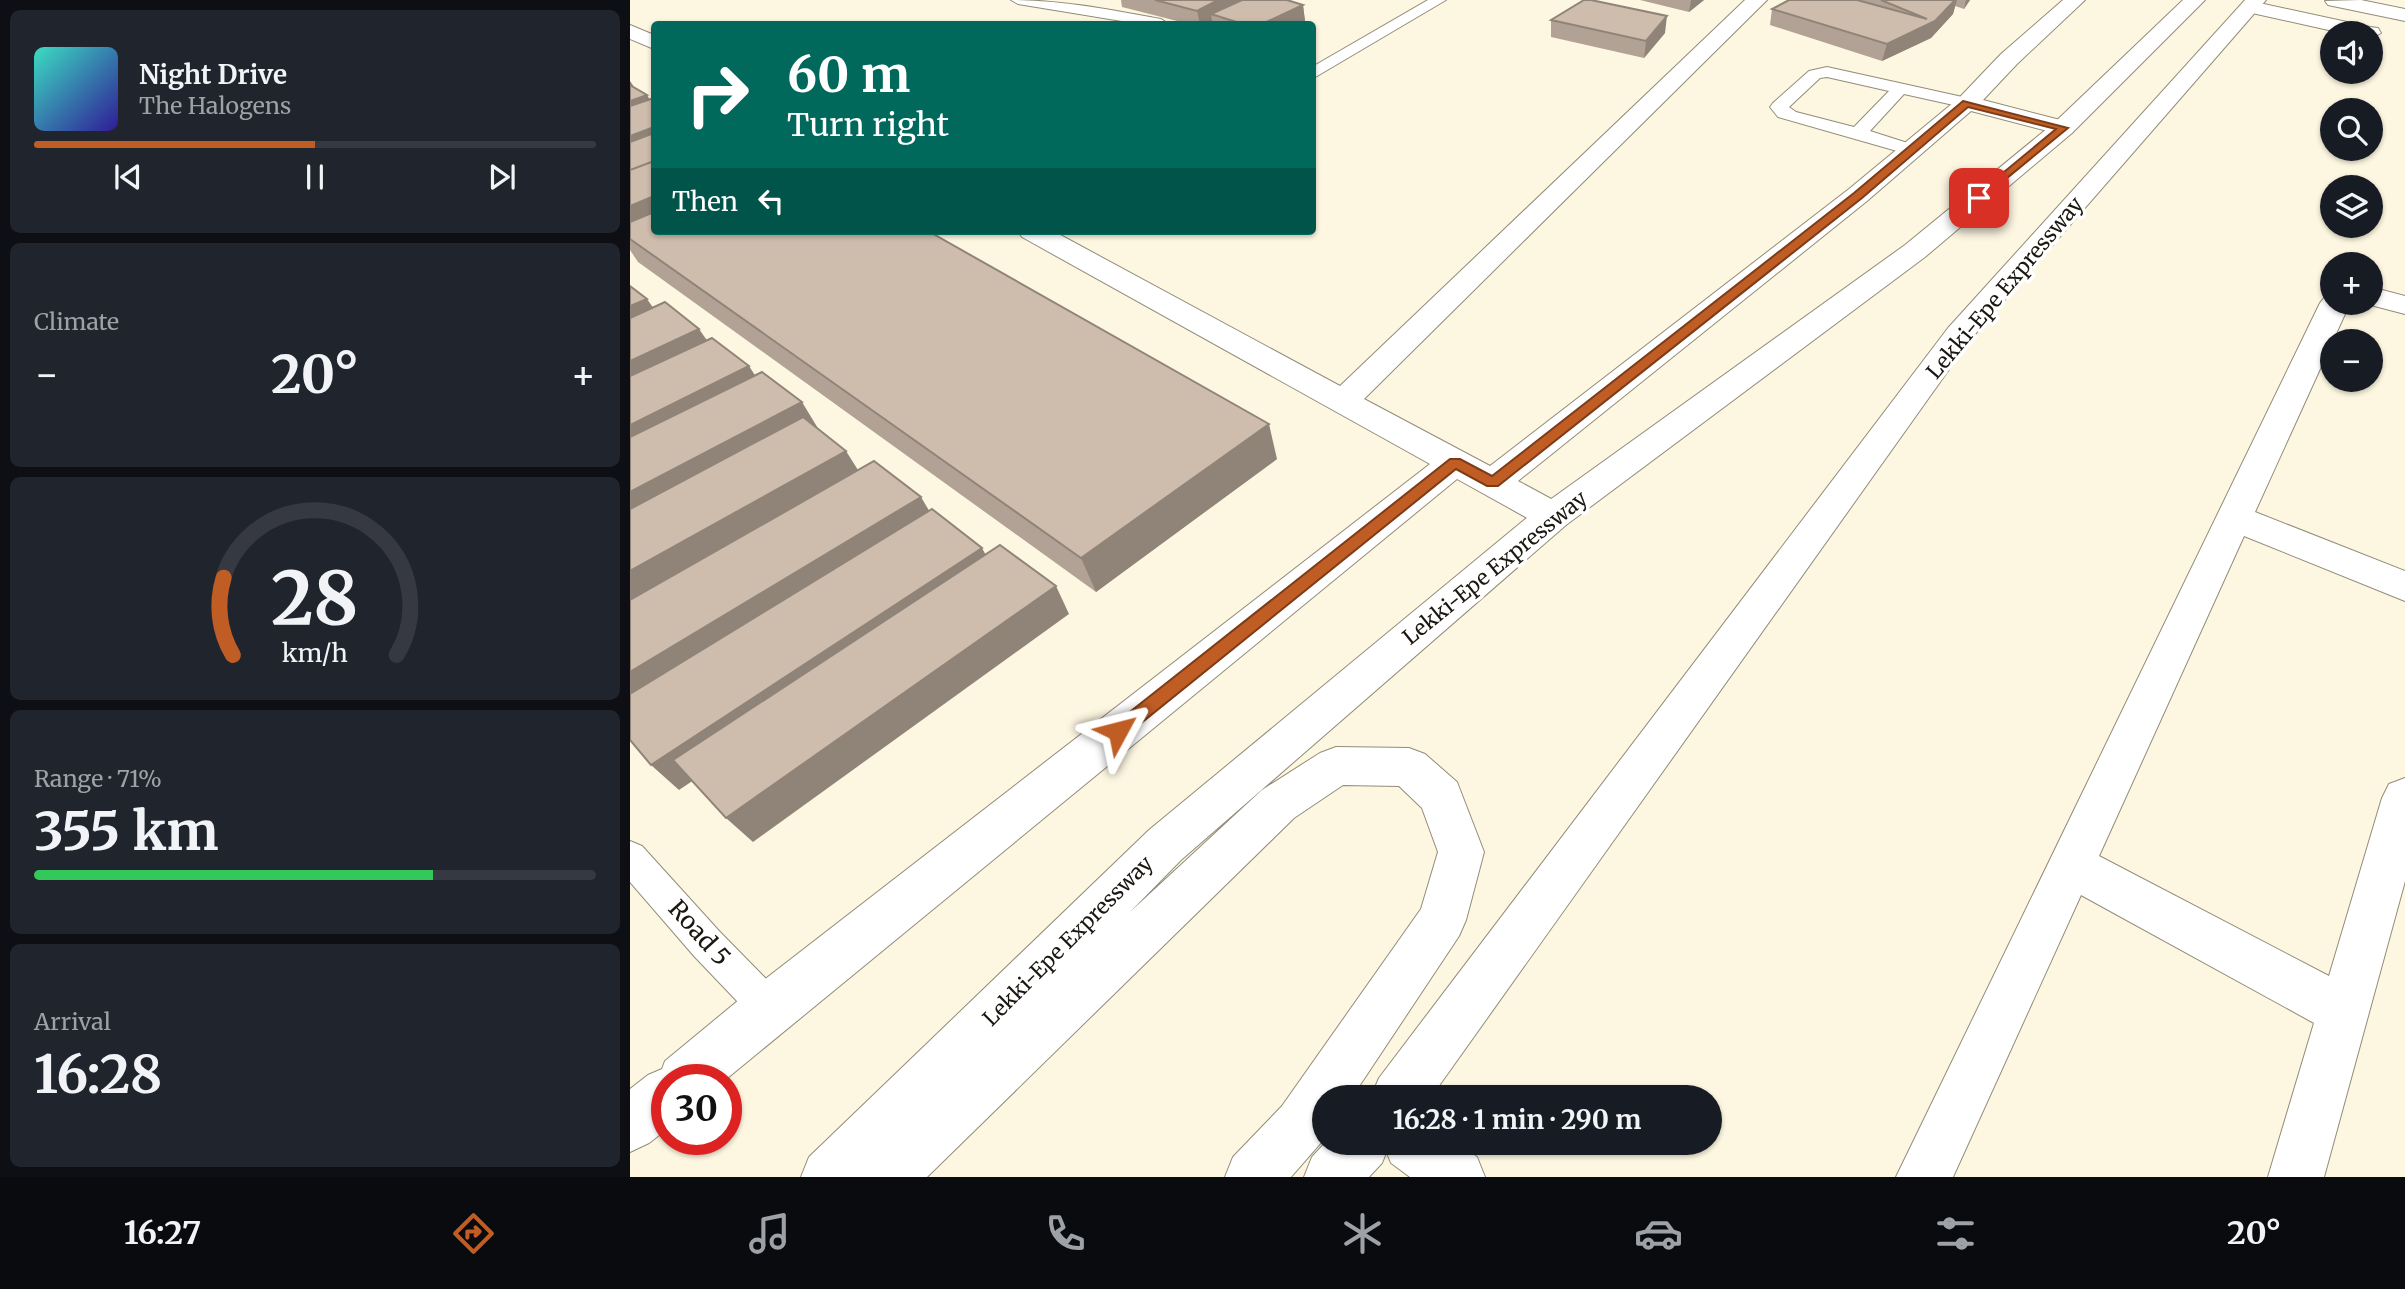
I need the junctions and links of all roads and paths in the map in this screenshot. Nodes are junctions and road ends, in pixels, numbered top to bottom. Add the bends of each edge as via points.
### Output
1 (1018, 0) edge
2 (1439, 0) edge
3 (1757, 0) edge
4 (2075, 0) edge
5 (2196, 0) edge
6 (2343, 1) edge
7 (2253, 4) edge
8 (2405, 15) edge
9 (1146, 21) edge
10 (2322, 21) edge
11 (630, 31) edge
12 (2383, 36) edge
13 (2394, 38) dead end
14 (651, 42) edge
15 (1316, 71) edge
16 (1901, 88) junction
17 (1967, 103) junction
18 (2063, 128) junction
19 (1858, 133) junction
20 (1912, 150) junction
21 (1043, 235) edge
22 (2383, 299) edge
23 (2405, 305) edge
24 (2329, 315) edge
25 (1342, 402) junction
26 (1455, 462) junction
27 (1492, 483) junction
28 (1553, 516) junction
29 (2234, 518) junction
30 (2405, 587) edge
31 (2405, 798) edge
32 (630, 857) edge
33 (2071, 865) junction
34 (769, 1008) junction
35 (2343, 1011) junction
36 (703, 1064) edge
37 (1407, 1085) edge
38 (651, 1107) edge
39 (630, 1124) edge
40 (1351, 1155) edge
41 (1427, 1155) edge
42 (829, 1177) edge
43 (887, 1177) edge
44 (1253, 1177) edge
45 (1332, 1177) edge
46 (1457, 1177) edge
47 (1924, 1177) edge
48 (2295, 1177) edge

1 - 9 lane
2 - 15 lane
3 - 25 main road
4 - 17 main road
5 - 18 main road, Lekki-Epe Expressway
6 - 8 main road
7 - 10 main road
7 - 37 main road, Lekki-Epe Expressway via 1959,334
11 - 14 main road
12 - 13 main road
16 - 17 lane
16 - 19 lane
16 - 19 lane via 1820,72 1779,107 1790,116
17 - 18 main road
17 - 20 main road
18 - 28 main road, Lekki-Epe Expressway via 1915,251
19 - 20 lane
20 - 27 main road
21 - 25 main road
22 - 23 main road
24 - 29 main road
25 - 26 main road
26 - 27 main road
26 - 34 main road
27 - 28 main road
28 - 42 main road, Lekki-Epe Expressway via 1165,845
29 - 30 main road
29 - 33 main road
31 - 35 main road
32 - 34 lane, Road 5
33 - 35 main road
33 - 47 main road
34 - 36 main road
35 - 48 main road
38 - 39 main road
40 - 45 main road
41 - 46 main road
43 - 44 main road via 1278,804 1336,765 1409,767 1441,796 1461,852 1442,920 1301,1125

